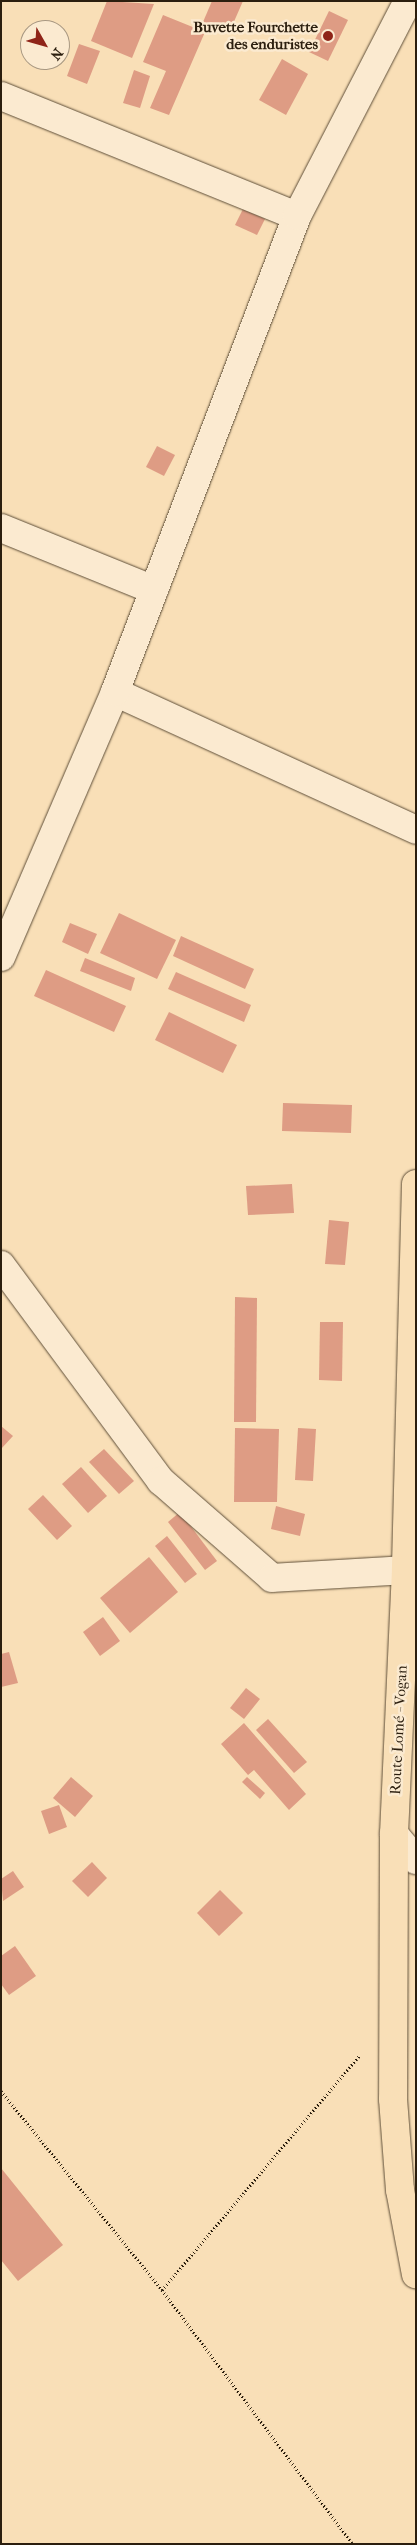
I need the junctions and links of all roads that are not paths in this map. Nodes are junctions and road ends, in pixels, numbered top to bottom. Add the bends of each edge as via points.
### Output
1 (408, 1) edge
2 (1, 96) edge
3 (297, 216) junction
4 (1, 528) edge
5 (154, 590) junction
6 (115, 692) junction
7 (416, 830) edge
8 (1, 957) edge
9 (416, 1184) edge
10 (1, 1265) edge
11 (406, 1570) junction
12 (394, 1834) junction
13 (416, 1860) edge
14 (416, 2275) edge

1 - 3 street
2 - 3 street
3 - 5 street
4 - 5 street
5 - 6 street
6 - 7 street
6 - 8 street
9 - 11 main road, Route Lomé - Vogan
10 - 11 street via 161,1481 272,1578
11 - 12 main road, Route Lomé - Vogan
12 - 13 street
12 - 14 main road, Route Lomé - Vogan via 393,2099 400,2190

